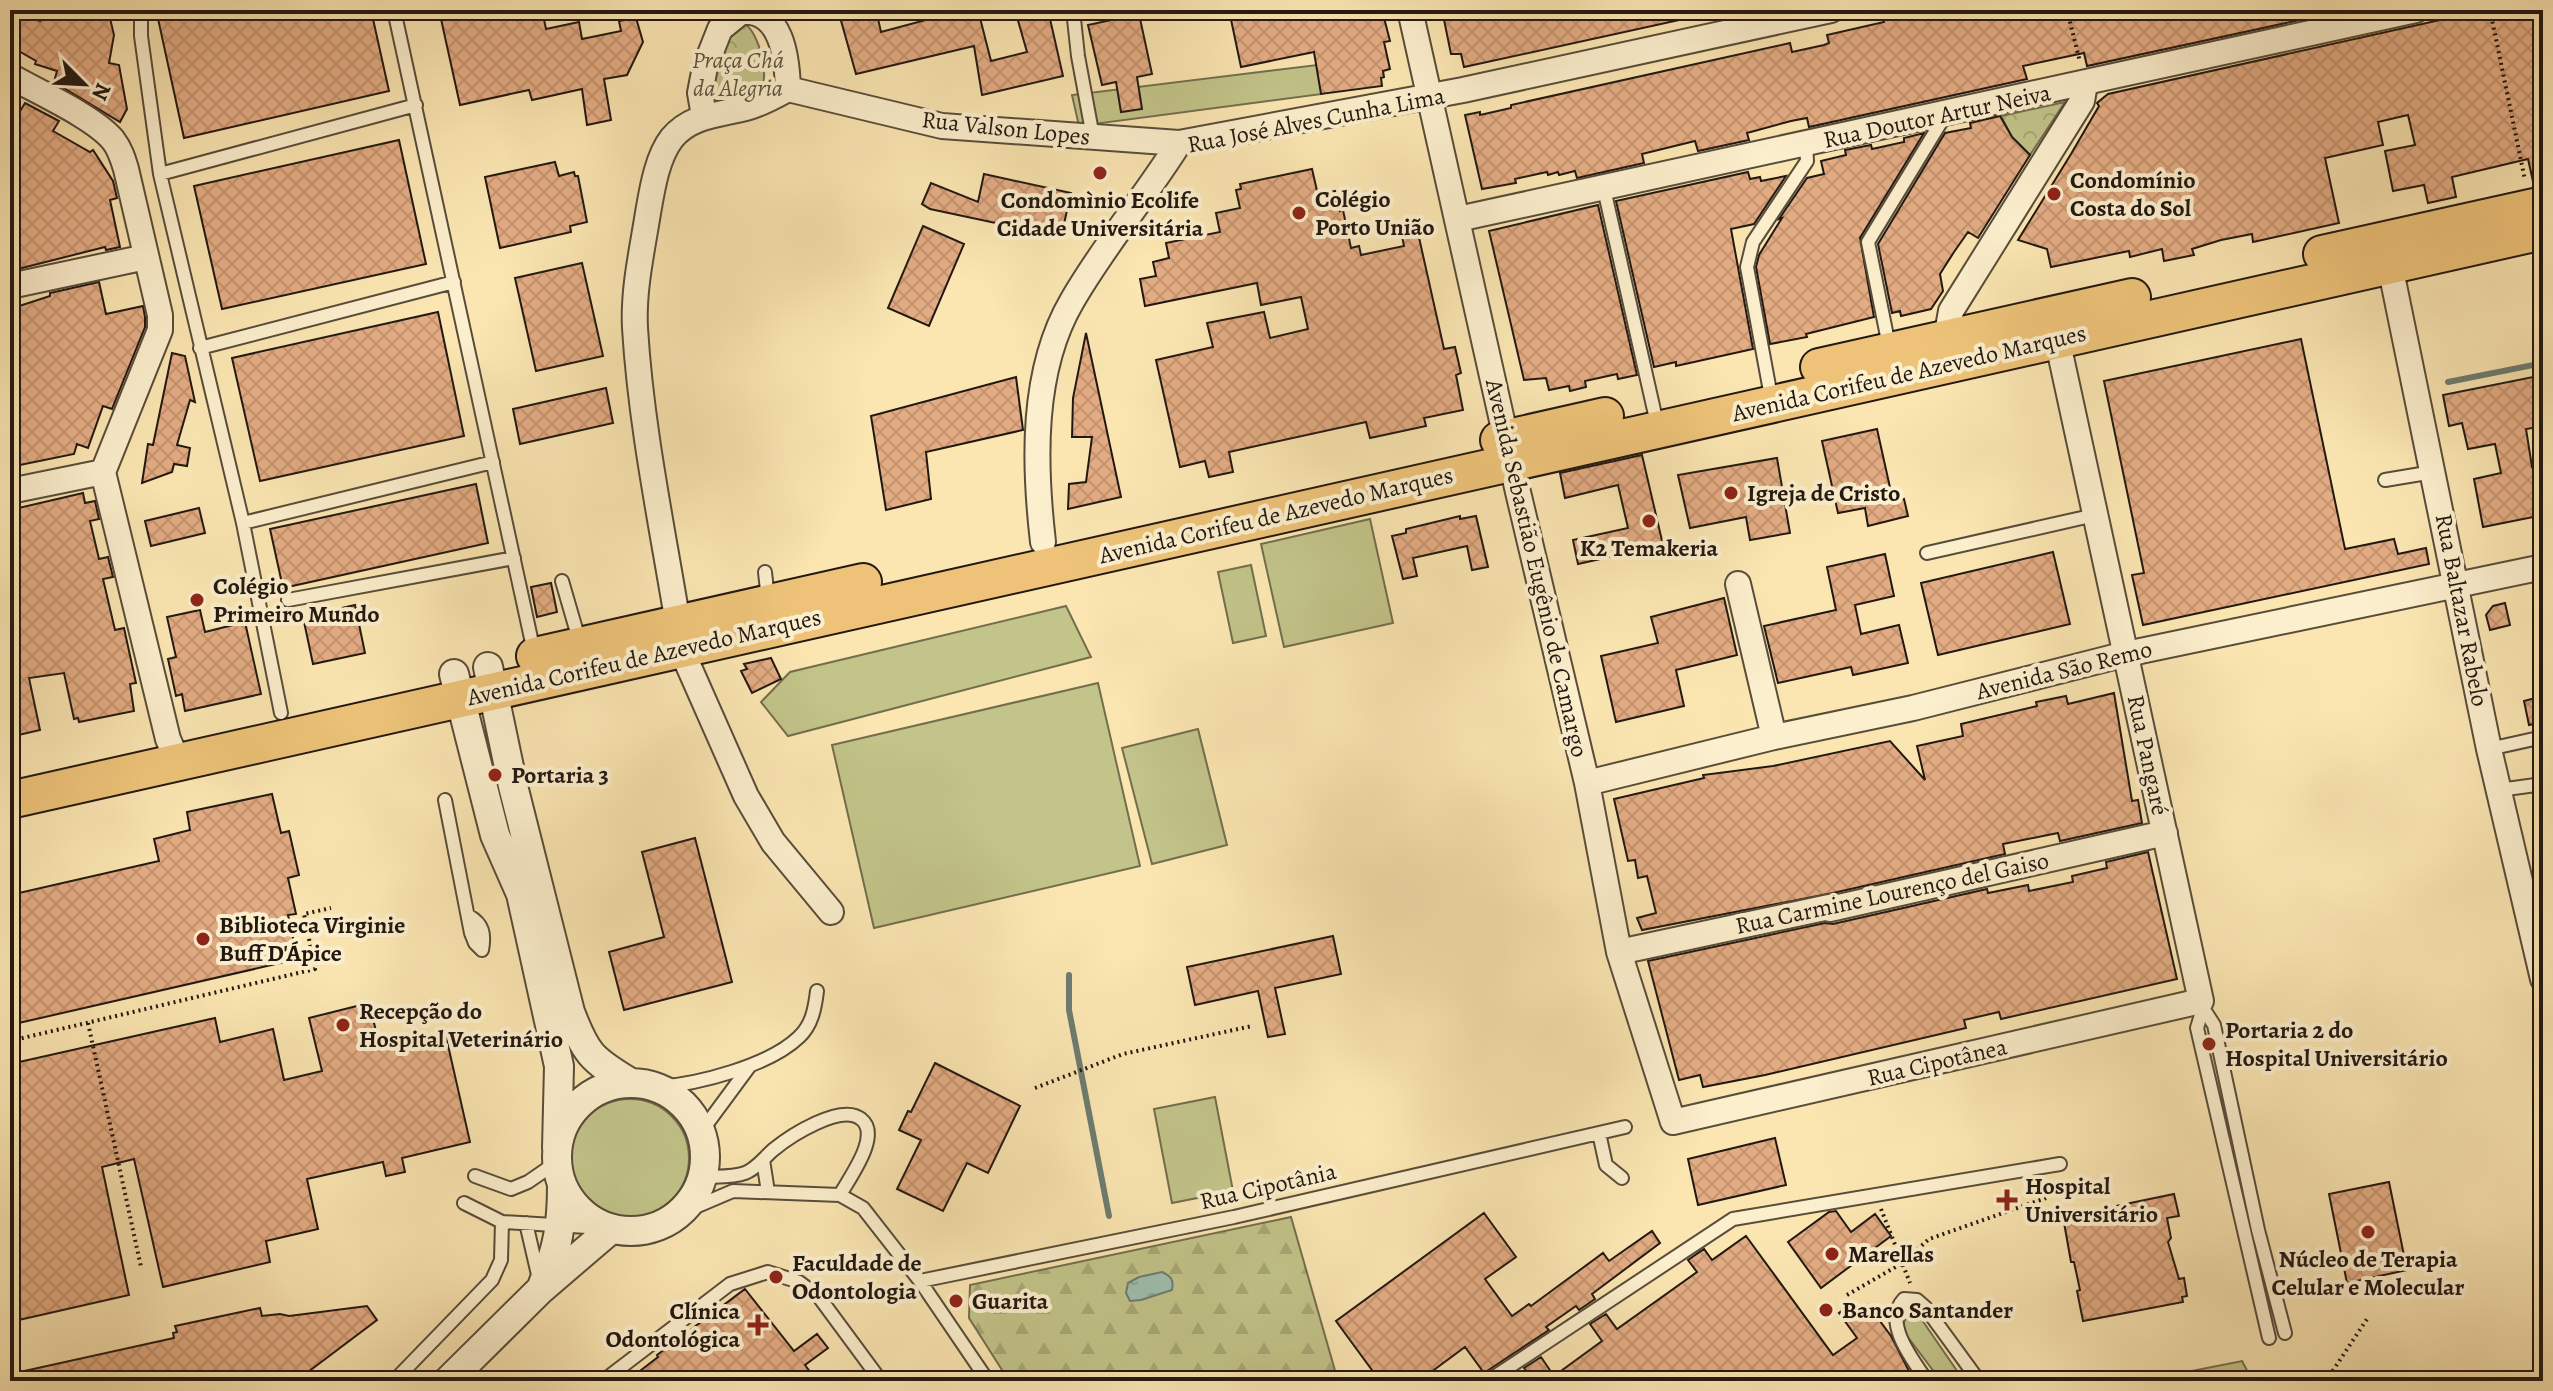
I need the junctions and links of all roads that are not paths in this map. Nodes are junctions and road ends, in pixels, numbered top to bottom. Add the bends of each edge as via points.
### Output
1 (146, 10) edge
2 (394, 10) edge
3 (1073, 10) edge
4 (1410, 10) edge
5 (1831, 10) edge
6 (2416, 10) edge
7 (726, 20) edge
8 (778, 20) edge
9 (10, 76) edge
10 (2085, 84) junction
11 (788, 89) junction
12 (1431, 97) junction
13 (416, 105) junction
14 (1946, 114) junction
15 (704, 116) junction
16 (1093, 137) junction
17 (1179, 143) junction
18 (1806, 144) junction
19 (160, 174) junction
20 (1604, 189) junction
21 (2539, 215) edge
22 (1458, 219) junction
23 (2387, 252) junction
24 (146, 257) junction
25 (454, 282) junction
26 (10, 286) edge
27 (2054, 327) junction
28 (200, 348) junction
29 (1948, 351) junction
30 (1893, 364) junction
31 (1770, 391) junction
32 (1656, 417) junction
33 (1509, 450) junction
34 (493, 462) junction
35 (103, 472) junction
36 (2434, 472) junction
37 (2385, 480) dead end
38 (10, 491) edge
39 (2095, 515) junction
40 (243, 523) junction
41 (1043, 542) junction
42 (1927, 553) dead end
43 (514, 558) junction
44 (2543, 567) edge
45 (562, 581) dead end
46 (1738, 584) dead end
47 (2457, 584) junction
48 (908, 598) junction
49 (288, 600) dead end
50 (680, 636) junction
51 (581, 646) junction
52 (2126, 654) junction
53 (535, 656) junction
54 (474, 683) junction
55 (281, 713) junction
56 (1774, 737) junction
57 (2543, 737) edge
58 (2489, 749) junction
59 (173, 750) junction
60 (10, 774) edge
61 (1587, 783) junction
62 (2543, 784) edge
63 (2499, 790) junction
64 (10, 800) edge
65 (445, 800) dead end
66 (2165, 833) junction
67 (831, 912) dead end
68 (469, 916) dead end
69 (2537, 925) edge
70 (1619, 952) junction
71 (2543, 979) edge
72 (817, 991) dead end
73 (2202, 1004) junction
74 (749, 1067) junction
75 (629, 1082) junction
76 (658, 1087) junction
77 (1673, 1122) joint
78 (1625, 1127) dead end
79 (701, 1132) junction
80 (1599, 1133) junction
81 (763, 1160) junction
82 (2060, 1164) dead end
83 (558, 1165) junction
84 (475, 1176) dead end
85 (702, 1177) junction
86 (1622, 1178) dead end
87 (768, 1192) junction
88 (840, 1195) junction
89 (464, 1203) dead end
90 (679, 1214) junction
91 (502, 1222) junction
92 (526, 1223) junction
93 (562, 1227) junction
94 (611, 1229) junction
95 (920, 1281) junction
96 (541, 1289) junction
97 (2285, 1333) dead end
98 (2269, 1338) dead end
99 (394, 1381) edge
100 (448, 1381) edge
101 (603, 1381) edge
102 (881, 1381) edge
103 (988, 1381) edge
104 (1488, 1381) edge
105 (1927, 1381) edge
106 (1979, 1381) edge

1 - 19 lane via 141,36
2 - 13 lane
3 - 16 lane
4 - 12 street, Avenida Sebastião Eugênio de Camargo
5 - 12 street, Rua José Alves Cunha Lima
6 - 10 street, Rua Doutor Artur Neiva
7 - 8 street via 749,11
7 - 15 street via 702,80
8 - 11 street
9 - 24 street via 111,138 123,160
10 - 14 street, Rua Doutor Artur Neiva
10 - 29 street via 2082,101 1951,311
11 - 15 street via 748,108
11 - 16 street, Rua Valson Lopes via 942,126
12 - 17 street, Rua José Alves Cunha Lima
12 - 22 street, Avenida Sebastião Eugênio de Camargo
13 - 19 lane
13 - 25 lane
14 - 18 street, Rua Doutor Artur Neiva
14 - 30 lane via 1868,242
15 - 50 street via 673,137 665,151 651,191 637,277 637,342
16 - 17 street, Rua Valson Lopes
17 - 41 street, Rua José Alves Cunha Lima via 1070,303 1051,347 1038,446
18 - 20 street, Rua Doutor Artur Neiva
18 - 31 lane via 1807,161 1753,242 1747,267
19 - 28 lane
20 - 22 street, Rua Doutor Artur Neiva
20 - 32 lane
21 - 23 main road, Avenida Corifeu de Azevedo Marques
22 - 33 street, Avenida Sebastião Eugênio de Camargo
23 - 27 main road, Avenida Corifeu de Azevedo Marques
23 - 36 street, Rua Baltazar Rabelo
24 - 26 street
24 - 35 street via 160,330
25 - 28 lane
25 - 34 lane
27 - 29 main road, Avenida Corifeu de Azevedo Marques
27 - 39 street, Rua Pangaré
28 - 40 lane
29 - 30 main road, Avenida Corifeu de Azevedo Marques
30 - 31 main road, Avenida Corifeu de Azevedo Marques
31 - 32 main road, Avenida Corifeu de Azevedo Marques
32 - 33 main road, Avenida Corifeu de Azevedo Marques
33 - 41 main road, Avenida Corifeu de Azevedo Marques
33 - 48 main road, Avenida Corifeu de Azevedo Marques
33 - 61 street, Avenida Sebastião Eugênio de Camargo
34 - 40 lane
34 - 43 lane
35 - 38 street
35 - 59 street
36 - 37 lane
36 - 47 street, Rua Baltazar Rabelo
39 - 42 lane
39 - 52 street, Rua Pangaré
40 - 55 lane
41 - 48 main road via 1038,555 919,585
41 - 50 main road, Avenida Corifeu de Azevedo Marques via 767,588
43 - 49 lane
43 - 53 lane
44 - 47 street, Avenida São Remo
45 - 51 lane
46 - 56 street
47 - 52 street, Avenida São Remo
47 - 58 street, Rua Baltazar Rabelo
48 - 50 main road, Avenida Corifeu de Azevedo Marques
50 - 51 main road, Avenida Corifeu de Azevedo Marques
50 - 54 main road, Avenida Corifeu de Azevedo Marques
50 - 67 street via 746,796 773,842
51 - 53 main road, Avenida Corifeu de Azevedo Marques
52 - 56 street, Avenida São Remo
52 - 66 street, Rua Pangaré
53 - 54 main road, Avenida Corifeu de Azevedo Marques
54 - 55 main road, Avenida Corifeu de Azevedo Marques
54 - 59 main road, Avenida Corifeu de Azevedo Marques
54 - 75 street via 513,786 582,1044 597,1063
54 - 83 street via 495,835 521,894 559,1066
55 - 59 main road, Avenida Corifeu de Azevedo Marques
56 - 61 street, Avenida São Remo
57 - 58 lane
58 - 63 street, Rua Baltazar Rabelo
59 - 60 main road, Avenida Corifeu de Azevedo Marques
59 - 64 main road, Avenida Corifeu de Azevedo Marques
61 - 70 street, Avenida Sebastião Eugênio de Camargo
62 - 63 lane
63 - 69 street, Rua Baltazar Rabelo
65 - 68 lane
66 - 70 street, Rua Carmine Lourenço del Gaiso
66 - 73 street, Rua Pangaré
69 - 71 street, Rua Baltazar Rabelo
70 - 77 street, Avenida Sebastião Eugênio de Camargo
72 - 74 lane via 814,1014 800,1036
73 - 77 street, Rua Cipotânea
73 - 97 lane, Rua Pangaré via 2214,1025
73 - 98 lane, Rua Pangaré via 2197,1028
74 - 76 lane
74 - 79 lane
75 - 76 street
75 - 83 street via 603,1088 581,1102 565,1123
76 - 79 street via 684,1105
78 - 80 lane, Rua Cipotânia
79 - 85 street
80 - 86 lane via 1606,1165
80 - 95 lane, Rua Cipotânia via 1234,1217
81 - 85 lane via 747,1173
81 - 87 lane
81 - 88 lane via 801,1130 841,1114 857,1116 869,1132 867,1143
82 - 104 lane via 1733,1219
83 - 84 lane via 511,1189
83 - 93 street
83 - 94 street via 573,1204
85 - 90 street
87 - 88 lane
87 - 90 lane via 733,1191
88 - 95 lane via 863,1208
89 - 91 lane
90 - 94 street via 650,1229
91 - 92 lane
91 - 99 lane via 502,1253 492,1280
92 - 93 lane
92 - 96 lane
93 - 94 lane
93 - 96 street
94 - 96 street
95 - 103 lane
96 - 100 street
101 - 102 lane via 730,1284 768,1272 799,1282 819,1297
105 - 106 lane via 1897,1327 1896,1314 1904,1299 1925,1307

